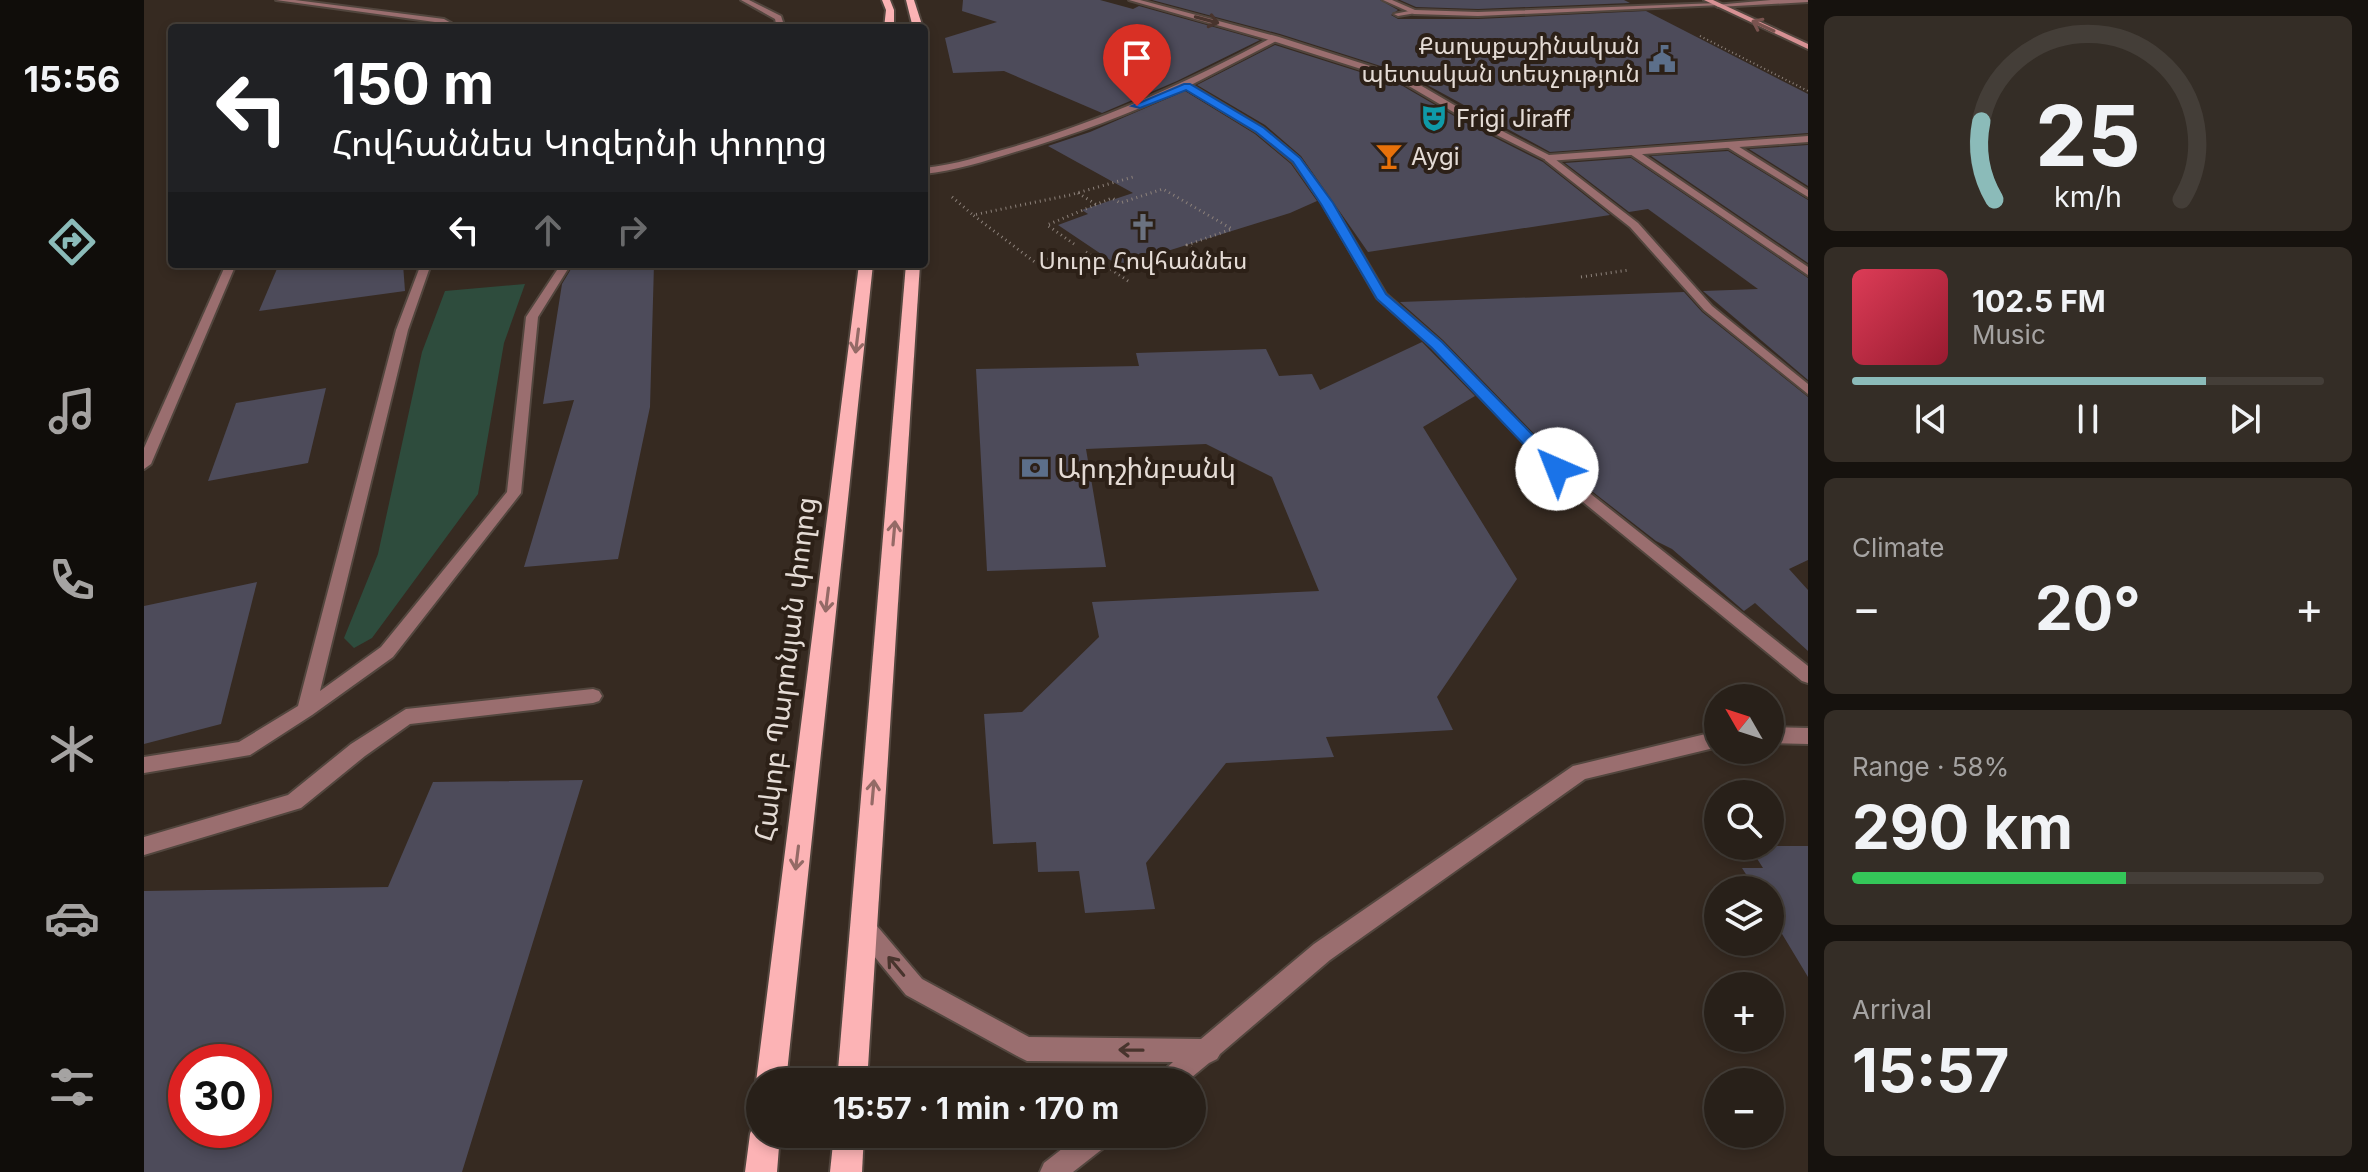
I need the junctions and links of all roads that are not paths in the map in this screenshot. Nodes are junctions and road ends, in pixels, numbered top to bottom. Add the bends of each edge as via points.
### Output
1 (279, 0) edge
2 (744, 0) edge
3 (886, 0) edge
4 (910, 0) edge
5 (1132, 0) edge
6 (1386, 0) edge
7 (1707, 0) edge
8 (1808, 0) edge
9 (1718, 5) junction
10 (1414, 12) junction
11 (1417, 22) dead end
12 (449, 24) edge
13 (780, 24) edge
14 (889, 24) edge
15 (917, 24) edge
16 (1276, 39) junction
17 (1808, 47) edge
18 (1187, 86) junction
19 (1808, 139) edge
20 (1730, 145) junction
21 (1633, 152) junction
22 (1548, 158) junction
23 (928, 170) edge
24 (1808, 194) edge
25 (229, 268) edge
26 (425, 268) edge
27 (563, 268) edge
28 (866, 268) edge
29 (913, 268) edge
30 (1808, 272) edge
31 (1808, 390) edge
32 (144, 464) edge
33 (1808, 676) edge
34 (593, 696) dead end
35 (306, 710) junction
36 (1784, 735) edge
37 (1808, 736) edge
38 (1704, 742) edge
39 (144, 765) edge
40 (144, 846) edge
41 (863, 926) junction
42 (1209, 1051) junction
43 (773, 1068) edge
44 (853, 1068) edge
45 (1187, 1068) edge
46 (764, 1148) edge
47 (848, 1148) edge
48 (1083, 1148) edge
49 (761, 1172) edge
50 (846, 1172) edge
51 (1053, 1172) edge

1 - 12 street
2 - 13 street
3 - 14 main road
4 - 15 main road
5 -> 16 street
6 - 10 street
7 - 9 main road
8 - 9 street
9 - 10 street
17 -> 9 main road
10 - 11 street via 1400,14
16 - 18 street
16 - 22 street via 1405,80
18 - 23 street via 1062,136
18 - 33 street via 1260,130 1296,160 1381,296 1437,345 1577,490
19 - 20 street
20 - 21 street
20 - 24 street
21 - 22 street
21 - 30 street
22 - 31 street via 1634,225 1708,308
25 - 32 street
26 - 35 street via 402,330
27 - 35 street via 532,317 514,493 387,652
28 -> 43 main road, Հակոբ Պարոնյան փողոց
41 -> 29 main road
34 - 40 street via 406,717 294,802
35 - 39 street via 243,749
36 - 37 street
38 - 42 street via 1580,772 1322,952
42 -> 41 street via 1027,1049 914,987
41 - 44 main road
42 - 45 street
46 - 49 main road
47 - 50 main road
48 - 51 street

